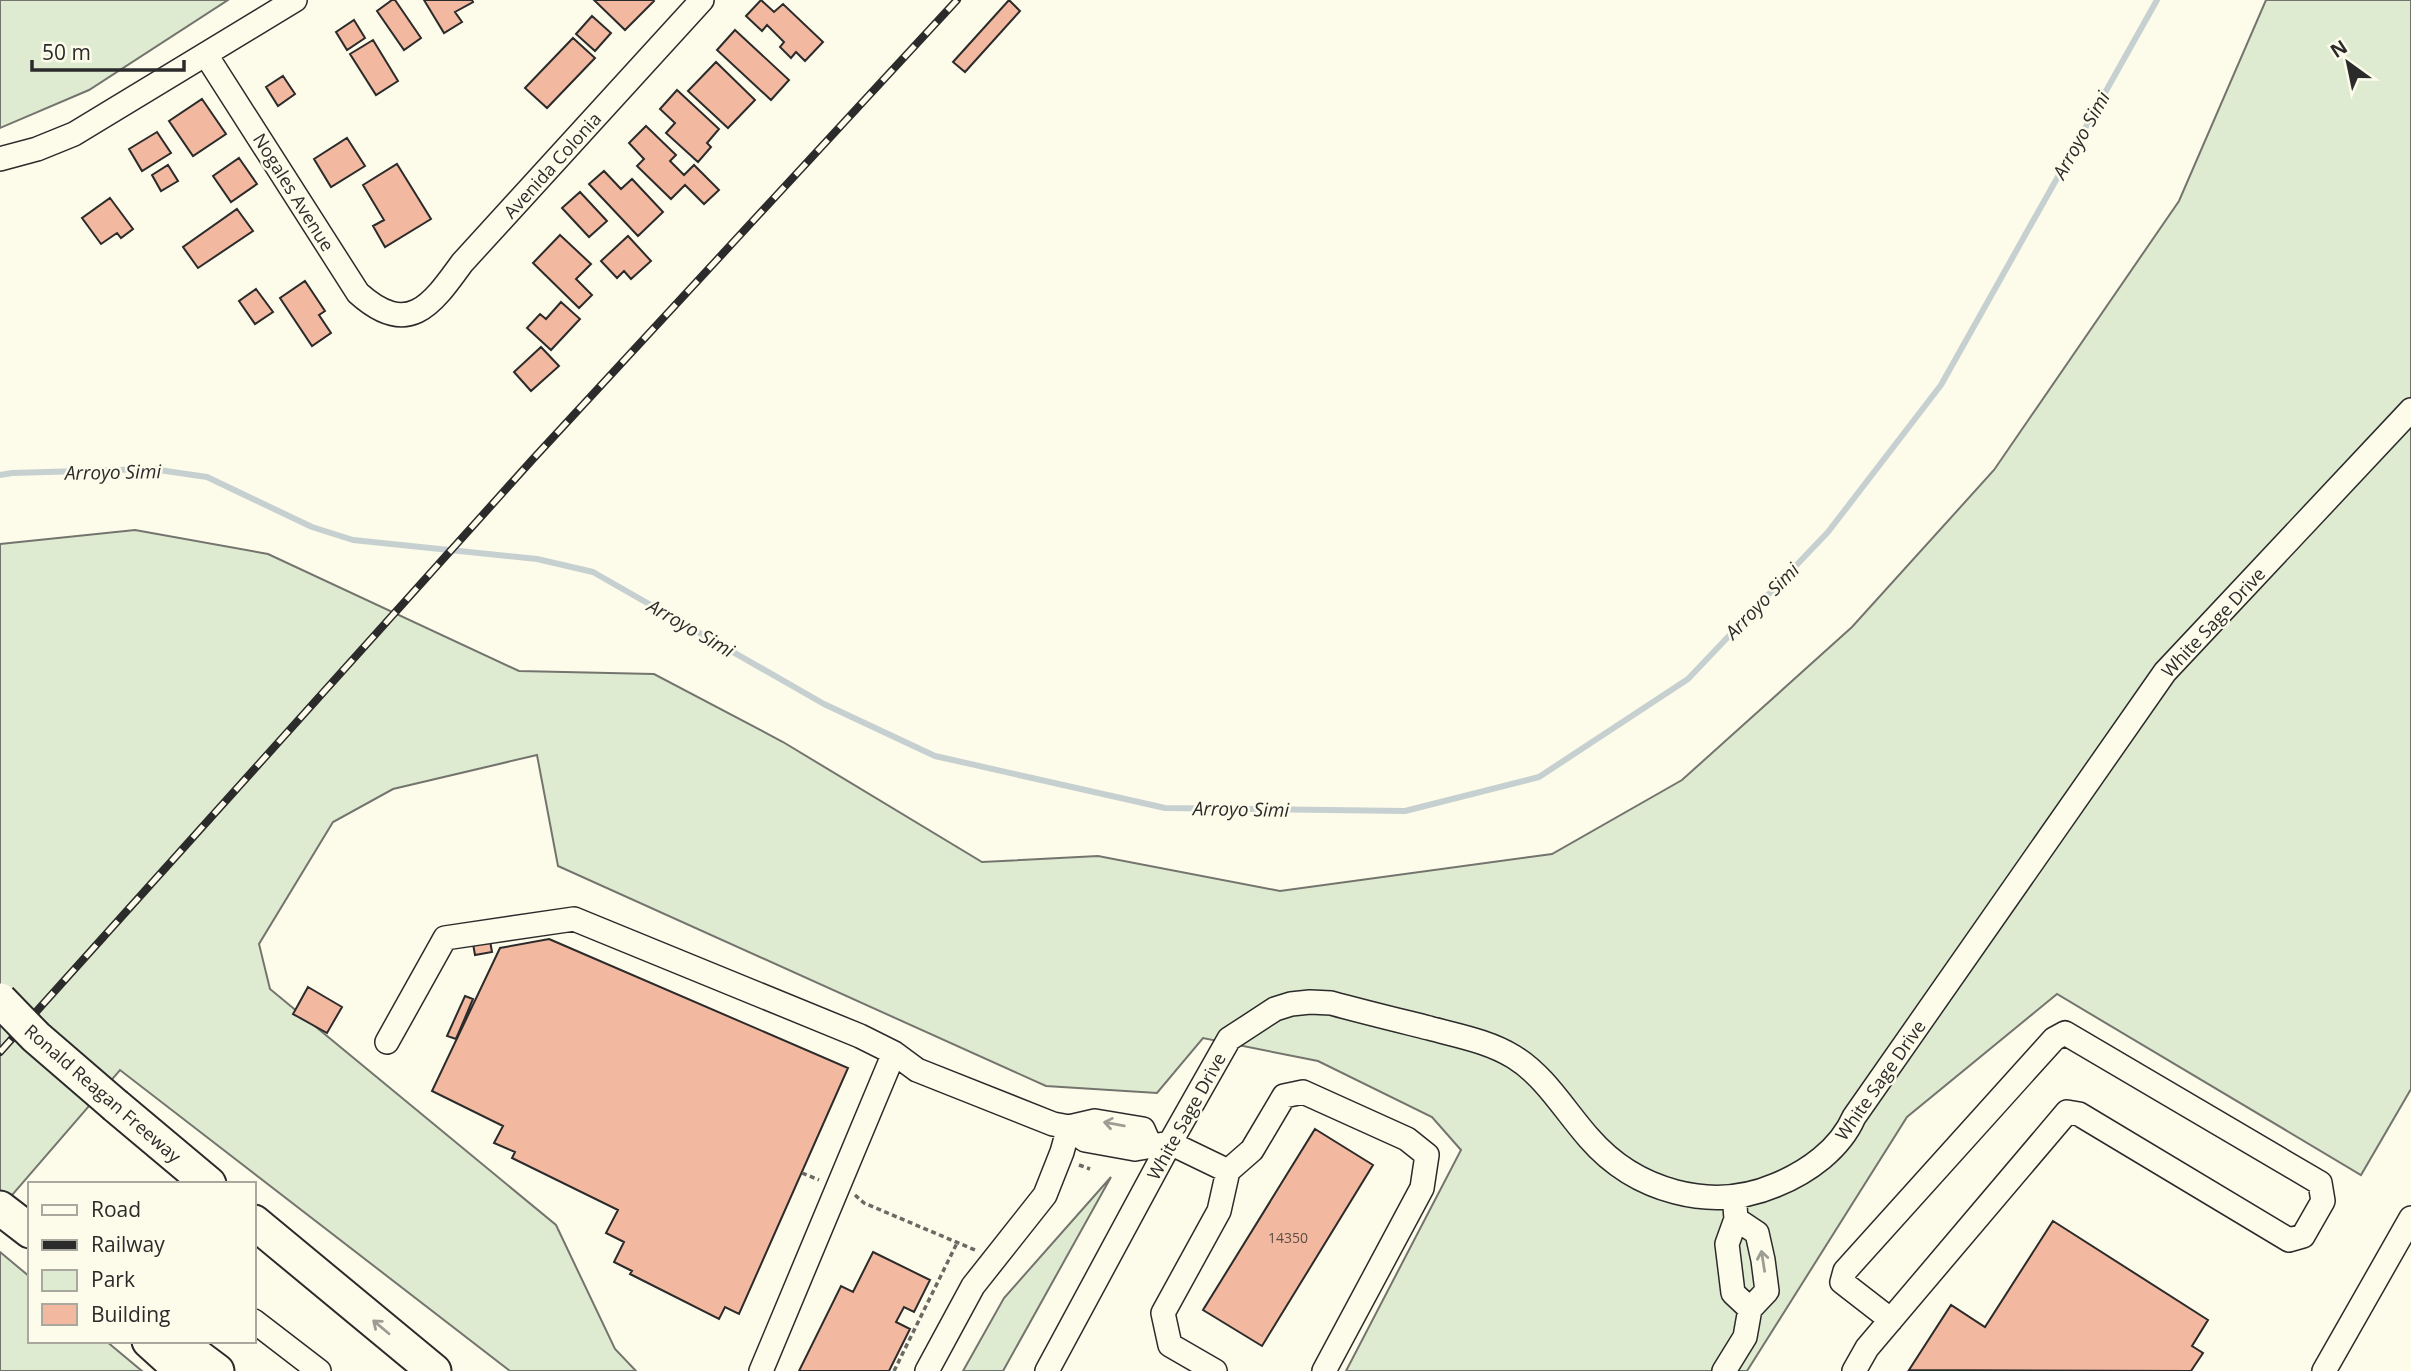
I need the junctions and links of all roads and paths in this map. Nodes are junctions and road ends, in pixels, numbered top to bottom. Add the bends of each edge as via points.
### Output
1 (295, 0) edge
2 (702, 0) edge
3 (206, 55) junction
4 (0, 159) edge
5 (396, 314) joint
6 (2411, 410) edge
7 (0, 1000) edge
8 (387, 1042) dead end
9 (894, 1053) junction
10 (1069, 1127) junction
11 (1160, 1144) junction
12 (1060, 1157) junction
13 (1090, 1169) dead end
14 (1228, 1171) junction
15 (802, 1173) dead end
16 (207, 1182) edge
17 (839, 1188) junction
18 (1735, 1208) junction
19 (2411, 1218) edge
20 (256, 1224) edge
21 (957, 1243) junction
22 (981, 1253) dead end
23 (1750, 1308) junction
24 (1891, 1320) junction
25 (256, 1323) edge
26 (151, 1343) edge
27 (180, 1343) edge
28 (182, 1371) edge
29 (217, 1371) edge
30 (319, 1371) edge
31 (434, 1371) edge
32 (761, 1371) edge
33 (894, 1371) edge
34 (927, 1371) edge
35 (1047, 1371) edge
36 (1214, 1371) edge
37 (1324, 1371) edge
38 (1724, 1371) edge
39 (1854, 1371) edge
40 (2324, 1371) edge

1 - 3 street
2 - 5 street, Avenida Colonia via 428,306
3 - 4 street via 74,134
3 - 5 street, Nogales Avenue via 358,293 374,307
6 - 18 street, White Sage Drive via 2165,672 1849,1129 1816,1163
7 - 16 highway, Ronald Reagan Freeway, bridge via 36,1037
8 - 9 street via 445,938 573,919
9 - 10 street via 917,1070
9 - 17 street
10 - 11 street via 1095,1121 1143,1129
10 - 12 street
11 - 14 street
11 - 18 street, White Sage Drive via 1229,1039 1276,1009 1332,1003 1500,1049 1528,1067 1590,1139 1630,1174 1676,1193 1715,1198
11 - 35 street, White Sage Drive
12 - 13 path
12 - 34 street via 1045,1195 973,1286
14 - 36 street via 1219,1211 1163,1313 1170,1345
14 - 37 street via 1252,1150 1284,1096 1303,1093 1407,1139 1427,1155 1422,1188
15 - 17 path
17 - 21 path
17 - 32 street
18 - 23 street via 1727,1244 1733,1293
23 -> 18 street via 1767,1291 1763,1260 1757,1233
19 - 40 street
31 -> 20 highway
21 - 22 path
21 - 33 path
23 - 38 street via 1745,1337
24 - 24 street via 2067,1112 2079,1114 2289,1240 2303,1237 2323,1201 2320,1183 2065,1033 2054,1039 1845,1271 1842,1282
24 - 39 street
25 - 30 street
26 - 28 highway
27 - 29 highway

